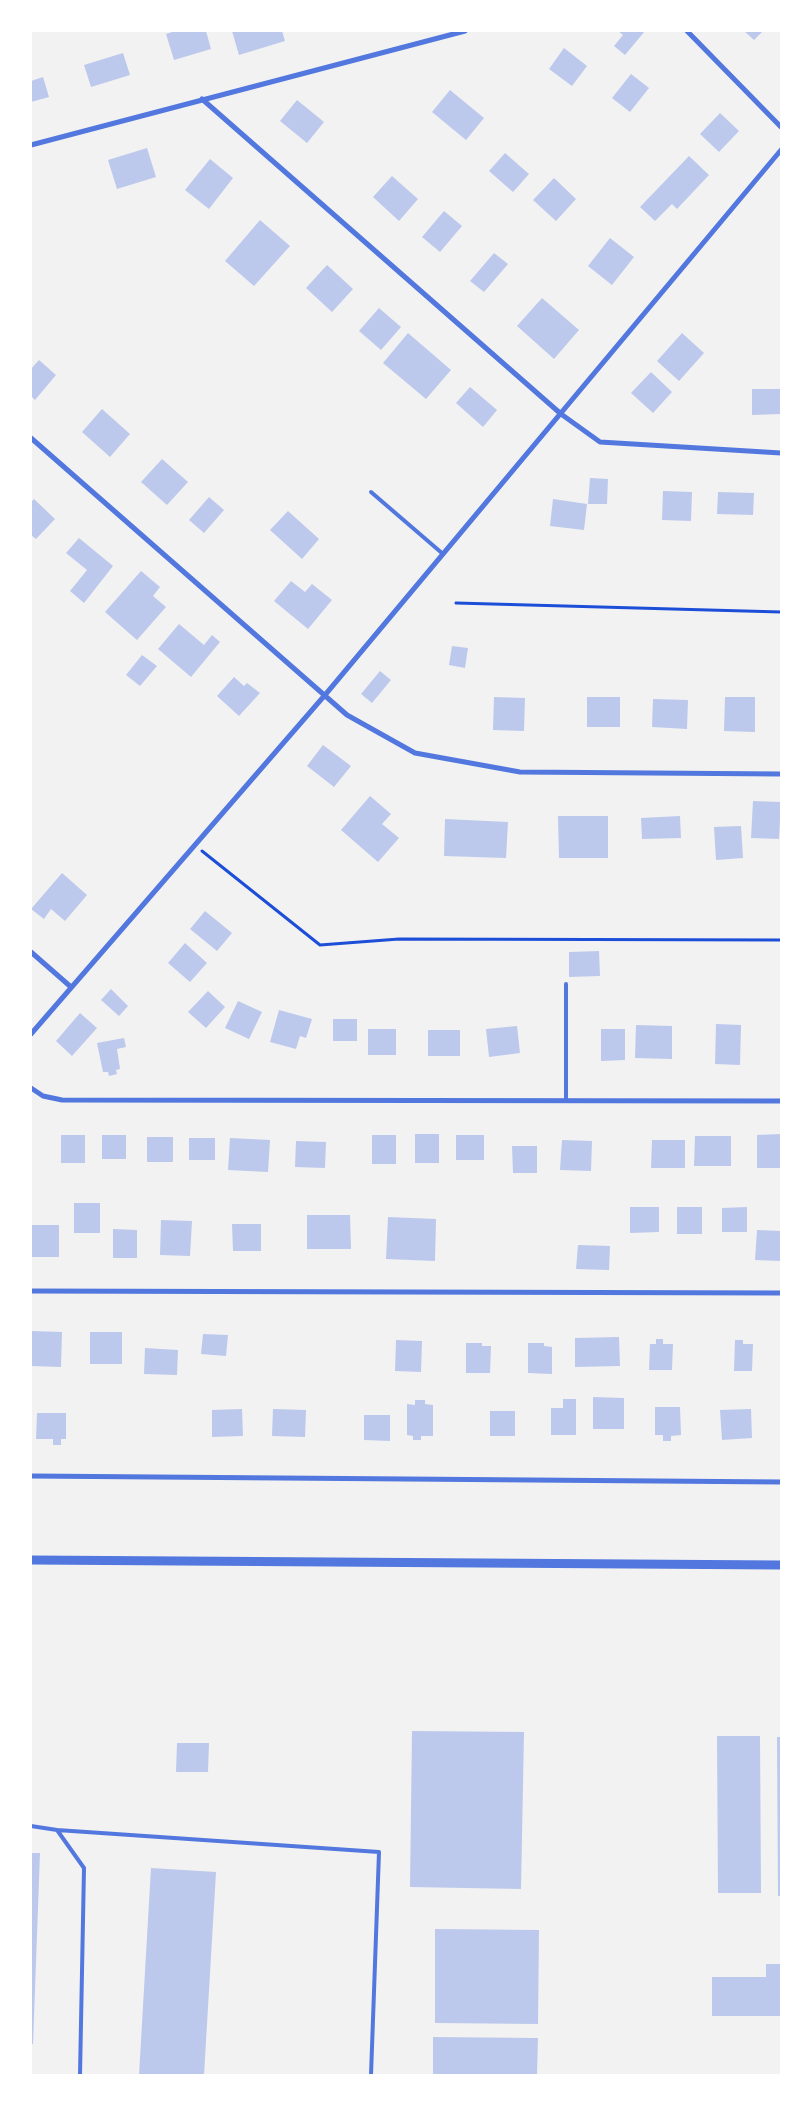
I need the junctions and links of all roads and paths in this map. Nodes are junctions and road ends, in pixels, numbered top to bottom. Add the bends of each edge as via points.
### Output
1 (465, 31) edge
2 (687, 31) edge
3 (202, 99) junction
4 (781, 127) edge
5 (31, 145) edge
6 (781, 150) edge
7 (560, 414) junction
8 (31, 438) edge
9 (781, 453) edge
10 (371, 492) dead end
11 (443, 554) junction
12 (456, 604) dead end
13 (781, 612) edge
14 (325, 695) junction
15 (781, 774) edge
16 (194, 844) junction
17 (781, 940) edge
18 (31, 952) edge
19 (566, 984) dead end
20 (71, 987) junction
21 (31, 1034) edge
22 (31, 1088) edge
23 (566, 1101) junction
24 (781, 1101) edge
25 (31, 1291) edge
26 (781, 1293) edge
27 (31, 1476) edge
28 (781, 1482) edge
29 (31, 1560) edge
30 (781, 1565) edge
31 (31, 1826) edge
32 (58, 1830) junction
33 (80, 2075) edge
34 (371, 2075) edge

1 - 3 street
2 - 4 street
3 - 5 street
3 - 7 street
6 - 7 street
7 - 9 street via 600,442
7 - 11 street
8 - 14 street
10 - 11 lane
11 - 14 street
12 - 13 path
14 - 15 street via 347,715 415,754 520,772
14 - 16 street
16 - 17 path via 320,945 399,939
16 - 20 street
18 - 20 street
19 - 23 lane
20 - 21 street
22 - 23 street via 43,1096 62,1100
23 - 24 street
25 - 26 street
27 - 28 street
29 - 30 street
31 - 32 lane
32 - 33 lane via 84,1868
32 - 34 lane via 379,1852

